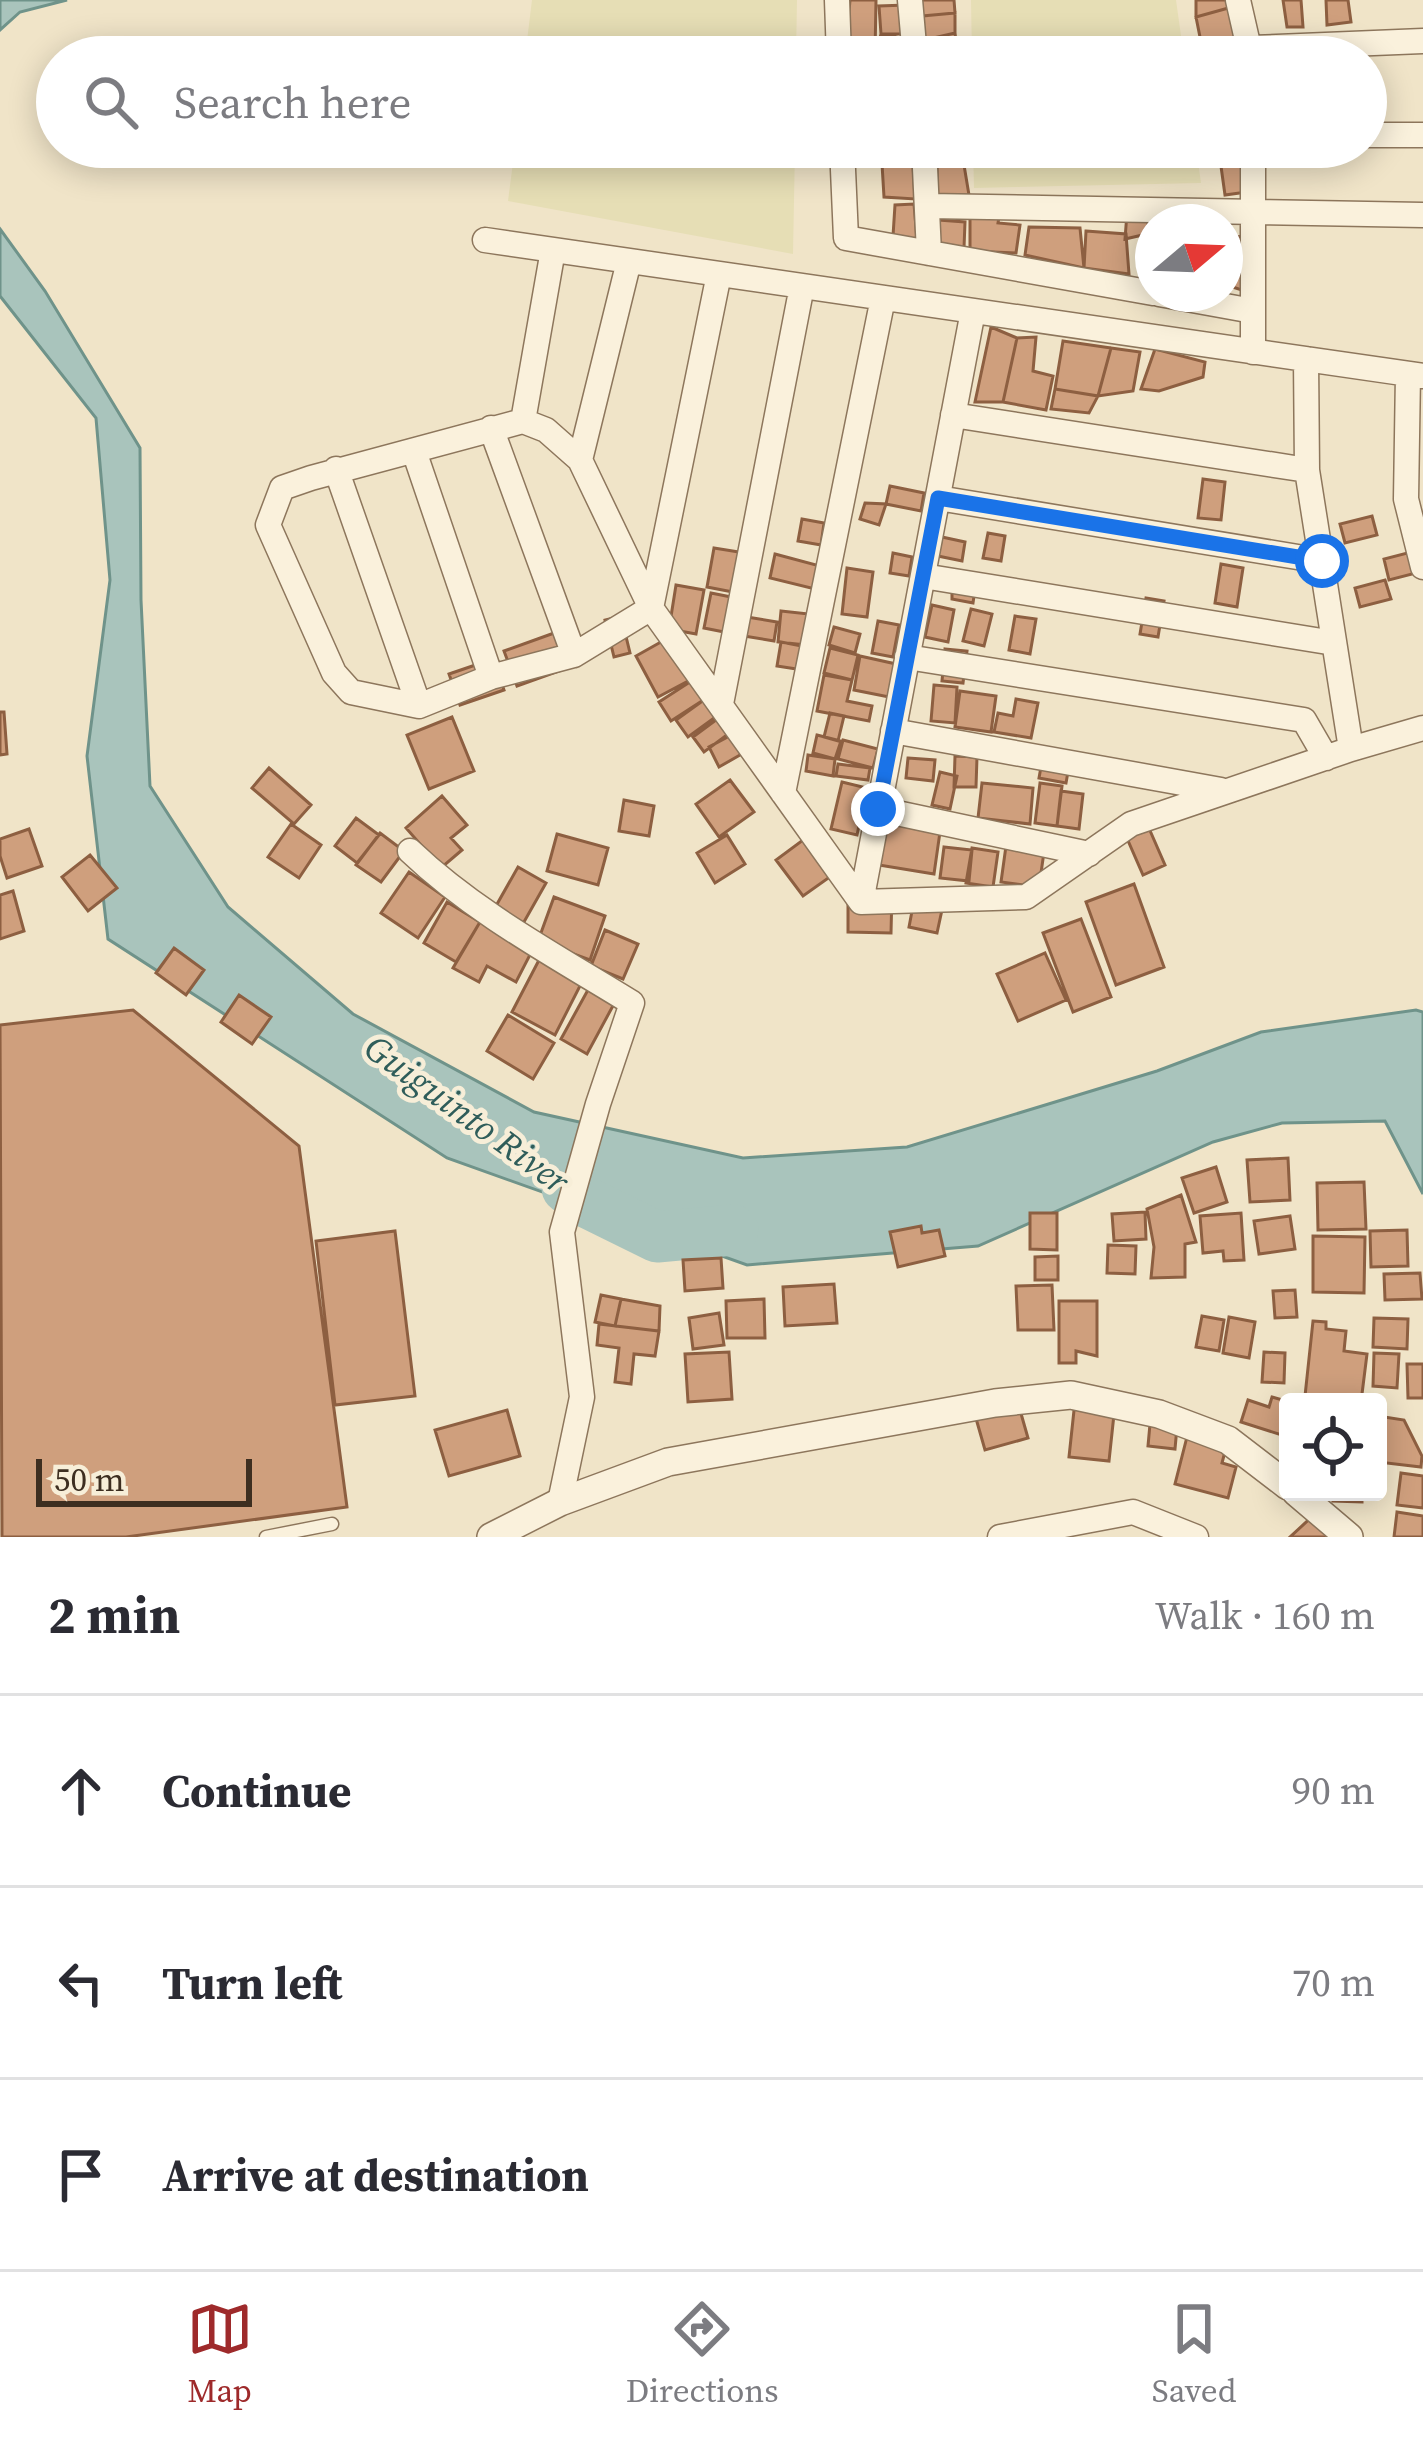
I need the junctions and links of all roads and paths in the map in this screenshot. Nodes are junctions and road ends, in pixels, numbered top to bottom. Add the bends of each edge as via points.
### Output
1 (837, 0) edge
2 (910, 0) edge
3 (1238, 0) edge
4 (838, 36) edge
5 (913, 36) edge
6 (1247, 36) edge
7 (1423, 41) edge
8 (1387, 43) edge
9 (1387, 135) edge
10 (1423, 135) edge
11 (843, 168) edge
12 (925, 168) edge
13 (1253, 168) edge
14 (929, 206) junction
15 (1254, 209) junction
16 (1423, 215) edge
17 (485, 240) dead end
18 (553, 250) junction
19 (928, 253) junction
20 (629, 261) junction
21 (719, 274) junction
22 (802, 286) junction
23 (1135, 289) edge
24 (883, 298) junction
25 (1243, 309) edge
26 (973, 311) junction
27 (1253, 311) junction
28 (1253, 352) junction
29 (1306, 359) junction
30 (1416, 375) edge
31 (953, 415) junction
32 (523, 421) junction
33 (491, 428) junction
34 (414, 451) junction
35 (580, 460) junction
36 (336, 470) junction
37 (1307, 470) junction
38 (938, 498) junction
39 (1322, 561) junction
40 (1423, 567) edge
41 (922, 576) junction
42 (651, 608) junction
43 (1334, 644) junction
44 (574, 655) junction
45 (907, 657) junction
46 (491, 677) junction
47 (721, 704) junction
48 (419, 706) junction
49 (1423, 728) edge
50 (893, 730) junction
51 (1351, 749) junction
52 (1325, 758) junction
53 (1227, 791) junction
54 (784, 794) junction
55 (878, 809) junction
56 (410, 851) dead end
57 (1089, 854) junction
58 (861, 902) junction
59 (1279, 1479) edge
60 (1307, 1501) edge
61 (560, 1502) junction
62 (332, 1524) dead end
63 (266, 1537) edge
64 (490, 1537) edge
65 (1000, 1537) edge
66 (1196, 1537) edge
67 (1349, 1537) edge

1 - 4 street
2 - 5 street
3 - 6 street
7 - 8 street
9 - 10 street
11 - 19 street via 846,238
12 - 14 street
13 - 15 street
14 - 15 street
14 - 19 street
15 - 16 street
15 - 27 street
17 - 18 street
18 - 20 street
18 - 32 street
19 - 23 street
20 - 21 street
20 - 35 street
21 - 22 street
21 - 42 street
22 - 24 street
22 - 47 street
24 - 26 street
24 - 54 street
25 - 27 street
26 - 28 street
26 - 31 street
27 - 28 street
28 - 29 street
29 - 30 street
29 - 37 street
30 - 40 street via 1406,499
31 - 37 street
31 - 38 street
32 - 33 street
32 - 35 street
33 - 34 street
33 - 44 street
34 - 36 street
34 - 46 street
35 - 42 street
36 - 48 street
36 - 48 street via 282,488 268,525 334,673 351,692
37 - 39 street
38 - 39 street
38 - 41 street
39 - 43 street
41 - 43 street
41 - 45 street
42 - 44 street
42 - 47 street
43 - 51 street
44 - 46 street
45 - 50 street
45 - 52 street via 1304,720
46 - 48 street
47 - 54 street
49 - 51 street
50 - 53 street
50 - 55 street
51 - 52 street
52 - 53 street
53 - 57 street via 1132,824
54 - 58 street
55 - 57 street
55 - 58 street
56 - 61 street via 493,916 632,1003 562,1232 581,1397
57 - 58 street via 1026,897
59 - 61 street via 1228,1439 1071,1395 668,1462
60 - 67 street
61 - 64 street
62 - 63 lane
65 - 66 street via 1133,1512

